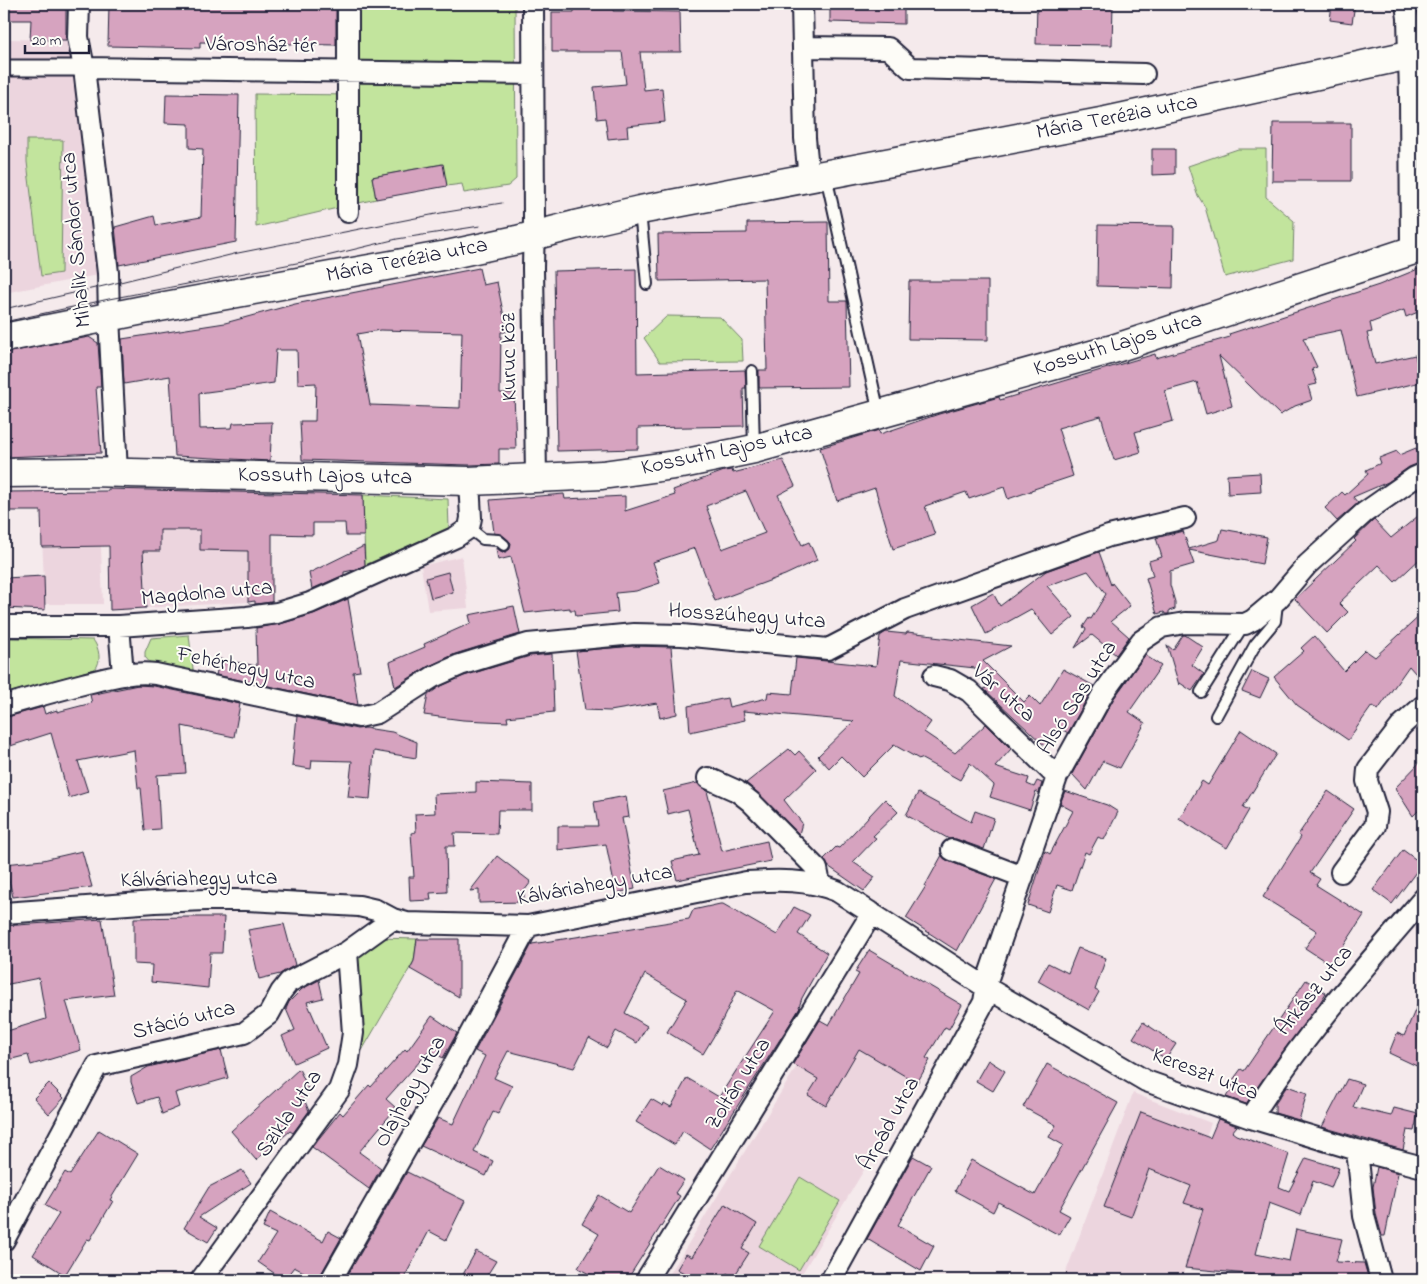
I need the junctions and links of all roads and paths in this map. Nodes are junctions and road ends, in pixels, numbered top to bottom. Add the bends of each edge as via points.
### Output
1 (79, 4) edge
2 (348, 4) edge
3 (533, 4) edge
4 (802, 4) edge
5 (1406, 4) edge
6 (803, 47) junction
7 (1416, 53) edge
8 (4, 68) edge
9 (84, 68) junction
10 (348, 71) junction
11 (534, 74) junction
12 (1144, 74) dead end
13 (818, 177) junction
14 (640, 210) junction
15 (348, 212) dead end
16 (534, 236) junction
17 (1417, 249) edge
18 (647, 284) dead end
19 (109, 317) junction
20 (4, 338) edge
21 (752, 371) dead end
22 (880, 414) junction
23 (754, 449) junction
24 (117, 472) junction
25 (4, 473) edge
26 (1423, 474) edge
27 (536, 478) junction
28 (468, 481) junction
29 (1185, 518) dead end
30 (469, 528) junction
31 (504, 545) dead end
32 (1278, 599) junction
33 (1244, 624) junction
34 (4, 626) edge
35 (119, 626) junction
36 (123, 674) junction
37 (934, 676) dead end
38 (1201, 692) dead end
39 (4, 706) edge
40 (1423, 706) edge
41 (1216, 716) dead end
42 (359, 717) joint
43 (1057, 777) junction
44 (708, 778) dead end
45 (952, 850) dead end
46 (1342, 872) dead end
47 (1023, 877) junction
48 (820, 884) junction
49 (1423, 899) edge
50 (4, 913) edge
51 (872, 913) junction
52 (393, 919) junction
53 (528, 926) junction
54 (347, 952) junction
55 (987, 988) junction
56 (1250, 1118) junction
57 (1357, 1150) junction
58 (1423, 1167) edge
59 (4, 1240) edge
60 (201, 1280) edge
61 (331, 1280) edge
62 (648, 1280) edge
63 (831, 1280) edge
64 (1381, 1280) edge

1 - 9 street, Mihalik Sándor utca via 78,38
2 - 10 street, Városház tér
3 - 11 street
4 - 6 street
5 - 7 street
6 - 12 street via 888,48 910,68
6 - 13 street via 805,138
7 - 13 main road, Mária Terézia utca via 1124,117
7 - 17 street
8 - 9 street
9 - 10 street, Városház tér
9 - 19 street, Mihalik Sándor utca via 108,274
10 - 11 street, Városház tér
10 - 15 street, Városház tér
11 - 16 street
13 - 14 main road, Mária Terézia utca
13 - 22 lane
14 - 16 main road, Mária Terézia utca
14 - 18 lane
16 - 19 main road, Mária Terézia utca
16 - 27 street, Kuruc köz
17 - 22 main road, Kossuth Lajos utca via 1113,349
19 - 20 main road, Mária Terézia utca
19 - 24 street, Mihalik Sándor utca
21 - 23 lane
22 - 23 main road, Kossuth Lajos utca
23 - 27 main road, Kossuth Lajos utca via 630,472
24 - 25 main road, Kossuth Lajos utca
24 - 28 main road, Kossuth Lajos utca
26 - 32 street via 1364,513 1307,565
27 - 28 main road, Kossuth Lajos utca
28 - 30 street
29 - 42 street, Hosszúhegy utca via 1109,536 905,609 828,649 682,635 634,634 528,644 460,665 433,677 377,714
30 - 31 lane via 483,539 498,540
30 - 35 street, Magdolna utca via 456,537 310,603 276,613
32 - 33 street
32 - 41 lane via 1274,621 1255,646
33 - 38 lane
33 - 43 street, Alsó Sas utca via 1162,627 1141,641 1104,692
34 - 35 street, Magdolna utca
35 - 36 street
36 - 39 street, Fehérhegy utca
36 - 42 street, Fehérhegy utca via 156,674
37 - 43 street, Vár utca via 950,680 969,691
40 - 46 street via 1402,725 1368,769 1367,781 1377,812 1376,826
43 - 47 street, Alsó Sas utca
44 - 48 street via 737,791 751,802 817,869
45 - 47 street
47 - 55 street, Alsó Sas utca
48 - 51 street, Kálváriahegy utca via 837,890
48 - 53 street, Kálváriahegy utca via 776,880 746,882
49 - 56 street, Árkász utca via 1329,1008
50 - 52 street, Kálváriahegy utca via 155,902 246,900 359,906
51 - 55 street, Kálváriahegy utca
51 - 62 street, Zoltán utca
52 - 53 street, Kálváriahegy utca via 425,924
52 - 54 street, Stáció utca
53 - 61 street, Olajhegy utca via 445,1081
54 - 59 street, Stáció utca via 289,982 269,1014 244,1033 97,1066
54 - 60 street, Szikla utca via 353,1033 348,1065 339,1090
55 - 56 street, Kereszt utca via 1146,1081
55 - 63 street, Árpád utca via 984,1002
56 - 57 street, Kereszt utca
57 - 58 street, Kereszt utca
57 - 64 street via 1364,1216

